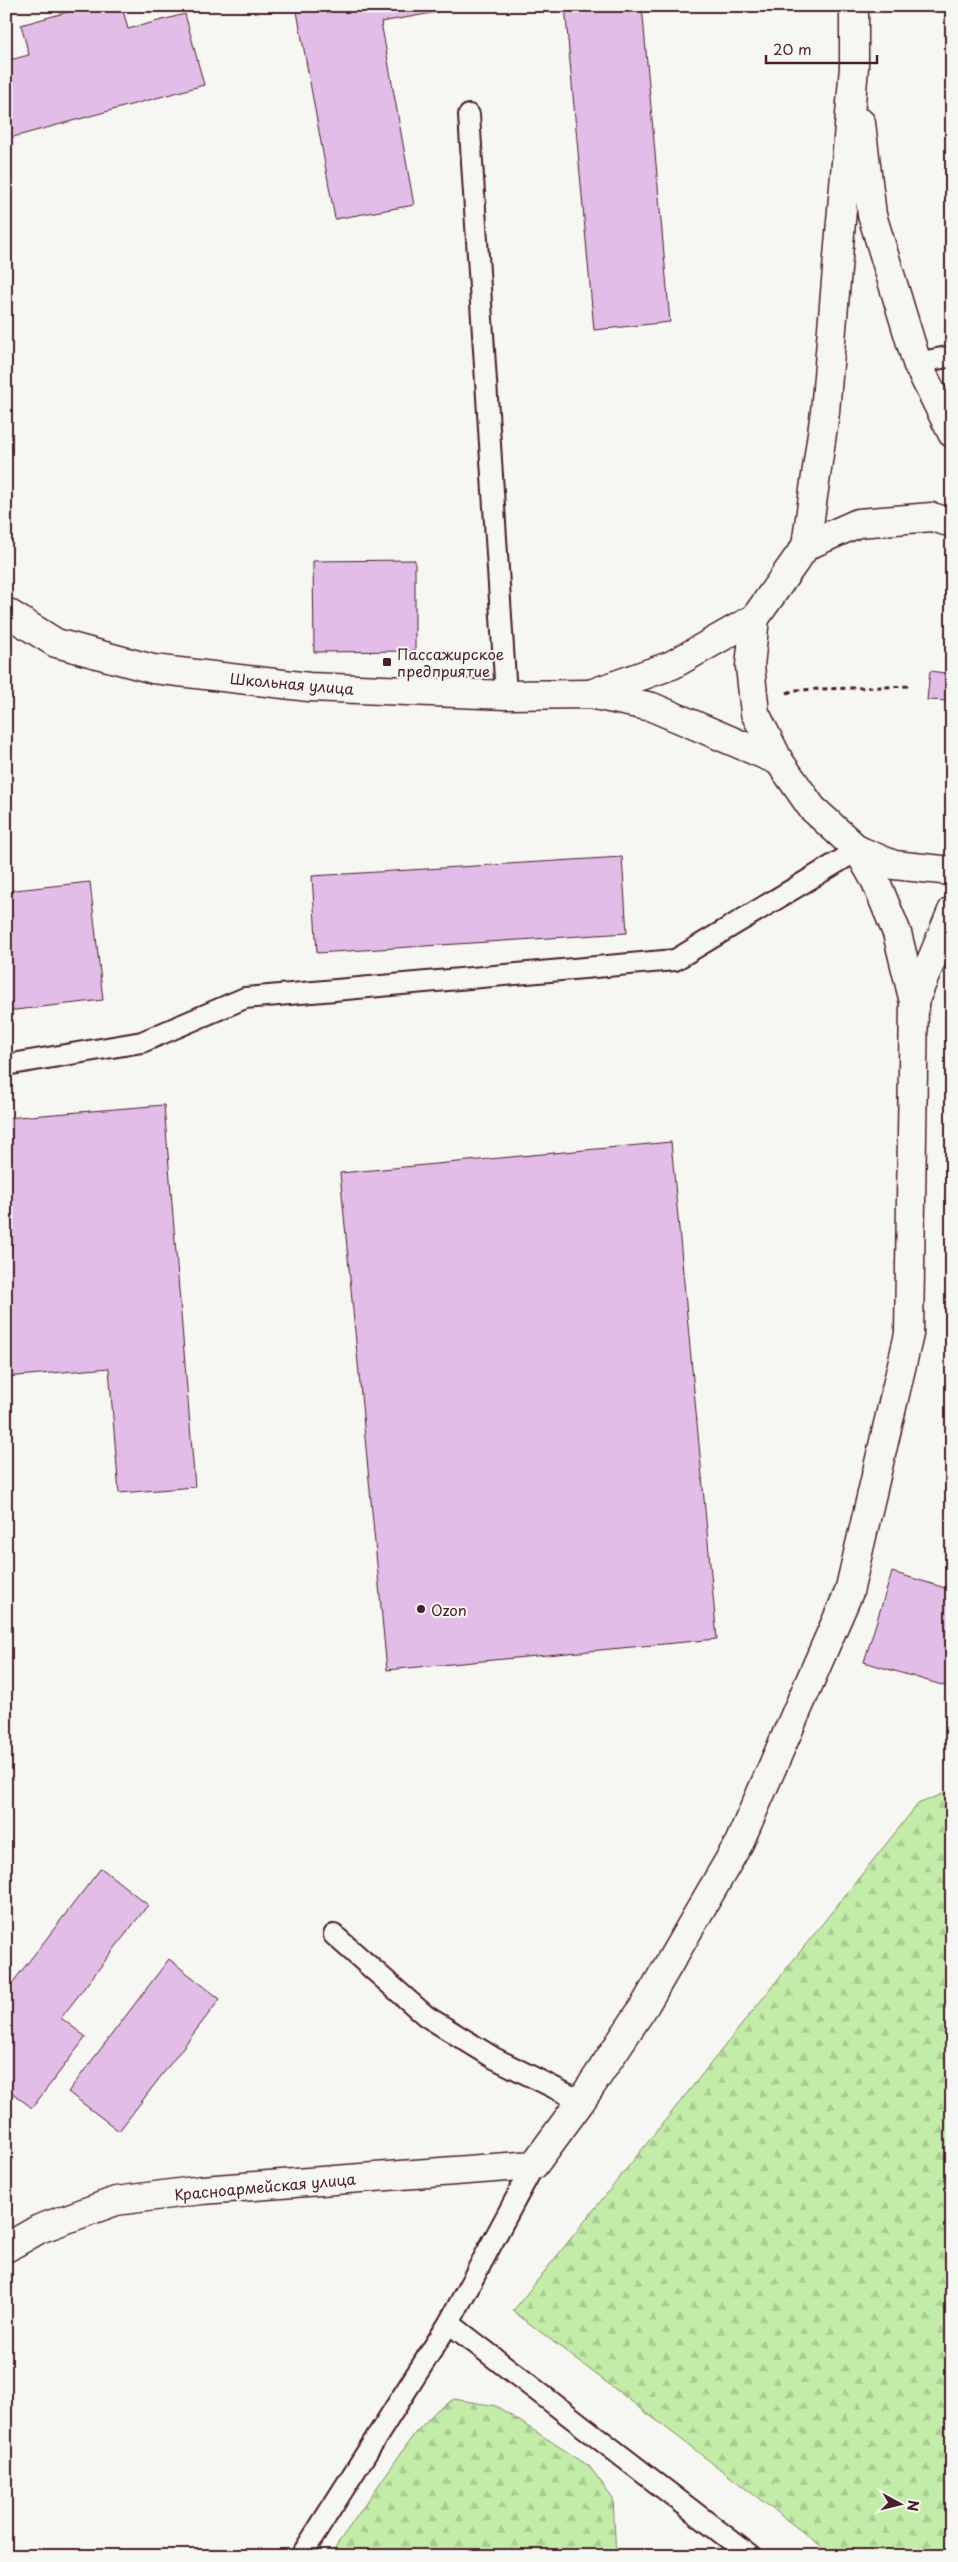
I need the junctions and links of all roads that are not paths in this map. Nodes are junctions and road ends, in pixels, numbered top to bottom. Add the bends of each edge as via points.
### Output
1 (854, 6) edge
2 (854, 67) junction
3 (470, 115) dead end
4 (952, 356) edge
5 (918, 363) junction
6 (952, 433) edge
7 (952, 523) edge
8 (806, 546) junction
9 (6, 612) edge
10 (756, 618) junction
11 (590, 694) junction
12 (506, 695) junction
13 (779, 760) junction
14 (858, 850) junction
15 (952, 871) edge
16 (952, 911) edge
17 (914, 1002) junction
18 (6, 1065) edge
19 (334, 1936) dead end
20 (581, 2101) junction
21 (534, 2166) junction
22 (6, 2248) edge
23 (449, 2323) junction
24 (300, 2556) edge
25 (751, 2556) edge

1 - 2 main road
2 - 5 main road via 872,215
2 - 8 main road via 825,412
3 - 12 lane
4 - 5 lane
5 - 6 main road
7 - 8 main road via 932,517 858,523
8 - 10 main road
9 - 12 main road, Школьная улица via 56,643 152,669 309,687
10 - 11 main road via 672,665
10 - 13 main road via 750,666 755,713
11 - 12 main road, Школьная улица
11 - 13 main road via 652,707
13 - 14 main road via 812,808
14 - 15 main road via 894,865
14 - 17 main road via 876,882 897,933
14 - 18 lane via 675,960 245,998 142,1042
16 - 17 main road
17 - 20 main road via 909,1334 849,1592 739,1843 645,2005
19 - 20 lane via 426,2016 494,2058
20 - 21 main road
21 - 22 main road, Красноармейская улица via 202,2190 116,2201 39,2229
21 - 23 lane
23 - 24 lane
23 - 25 lane

